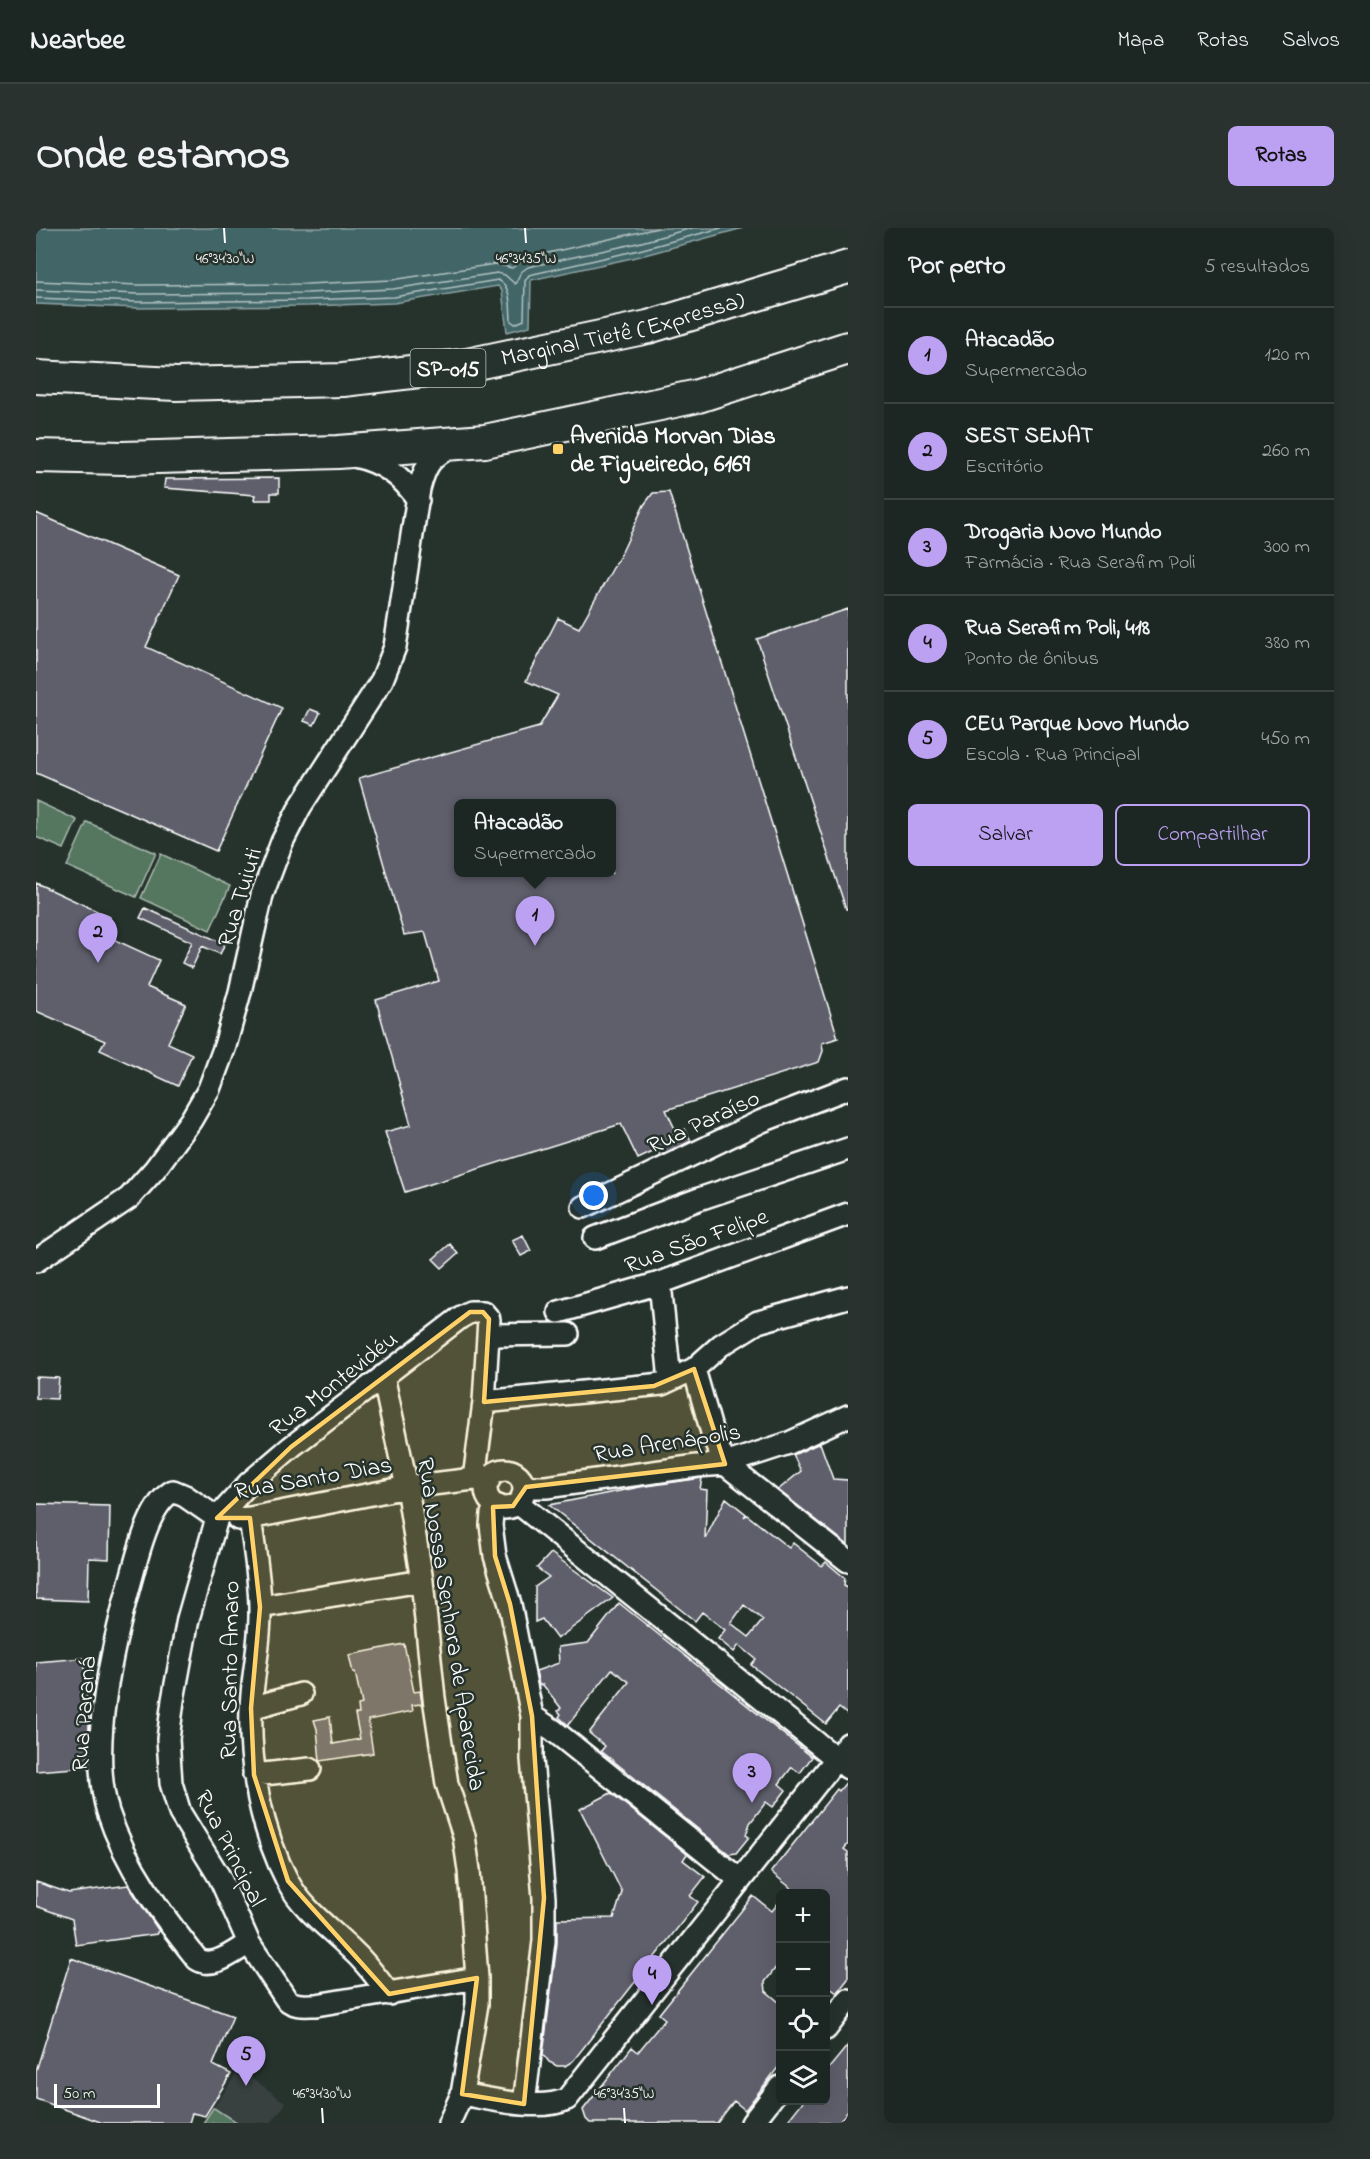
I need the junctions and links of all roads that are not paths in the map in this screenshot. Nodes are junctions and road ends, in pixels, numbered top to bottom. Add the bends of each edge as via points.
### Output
1 (848, 267) edge
2 (848, 348) edge
3 (36, 377) edge
4 (176, 384) junction
5 (36, 398) edge
6 (456, 443) junction
7 (338, 452) junction
8 (36, 456) edge
9 (418, 500) junction
10 (848, 1088) edge
11 (848, 1149) edge
12 (583, 1207) dead end
13 (848, 1214) edge
14 (595, 1238) dead end
15 (36, 1261) edge
16 (660, 1283) junction
17 (848, 1297) edge
18 (559, 1312) dead end
19 (489, 1327) junction
20 (568, 1334) dead end
21 (694, 1369) junction
22 (383, 1376) junction
23 (670, 1380) junction
24 (484, 1402) junction
25 (848, 1416) edge
26 (725, 1464) junction
27 (481, 1479) junction
28 (406, 1486) junction
29 (521, 1495) junction
30 (496, 1505) junction
31 (217, 1518) junction
32 (250, 1518) junction
33 (848, 1561) edge
34 (422, 1581) junction
35 (260, 1607) junction
36 (302, 1694) dead end
37 (251, 1708) junction
38 (532, 1716) junction
39 (844, 1757) edge
40 (310, 1769) dead end
41 (254, 1775) junction
42 (740, 1880) junction
43 (249, 1943) junction
44 (477, 1978) junction
45 (389, 1994) junction
46 (848, 2000) edge
47 (830, 2023) edge
48 (776, 2092) edge
49 (462, 2094) junction
50 (524, 2104) junction
51 (560, 2113) edge
52 (449, 2123) edge
53 (752, 2123) edge

1 - 4 highway, Marginal Tietê (Expressa) / SP-015 via 648,327 462,366 343,380
2 - 6 highway via 698,396 502,438
3 - 4 highway, Marginal Tietê (Expressa) / SP-015
4 - 5 highway via 148,398
6 - 7 highway
6 - 9 street, Rua Tuiuti via 436,454 424,468
7 - 8 highway via 123,458
7 - 9 street via 380,464 398,475
9 - 15 street, Rua Tuiuti via 389,665 282,842 262,895 237,1003 208,1089 191,1120 129,1198
10 - 12 street, Rua Paraíso via 762,1120
11 - 14 street via 699,1198
13 - 16 street, Rua São Felipe
16 - 18 street, Rua São Felipe
16 - 23 street
17 - 21 street via 758,1322 720,1345
19 - 20 street
19 - 22 street, Rua Montevidéu via 483,1312 470,1312
19 - 24 street
21 - 23 street
21 - 26 street
22 - 28 street, Rua Nossa Senhora de Aparecida
22 - 31 street, Rua Montevidéu via 291,1447 249,1483
23 - 24 street via 654,1386
24 - 27 street
25 - 26 street, Rua Arenápolis via 789,1443
26 - 29 street, Rua Arenápolis via 546,1487
26 - 33 street
27 - 28 street, Rua Santo Dias
27 - 29 street, Rua Santo Dias via 508,1470 519,1476
27 - 30 street
28 - 32 street, Rua Santo Dias
28 - 34 street, Rua Nossa Senhora de Aparecida
29 - 30 street, Rua Arenápolis via 507,1508
29 - 39 street
30 - 38 street via 491,1525 495,1556 510,1604
31 - 32 street, Rua Santo Dias
31 - 43 street, Rua Principal via 188,1619 178,1671 168,1739 170,1772 180,1813 220,1878
31 - 43 street, Rua Paraná via 173,1491 164,1498 143,1538 115,1635 101,1747 103,1784 108,1810 131,1865 197,1959 215,1962
32 - 35 street, Rua Santo Amaro
34 - 35 street
34 - 44 street, Rua Nossa Senhora de Aparecida via 447,1784 468,1853
35 - 37 street, Rua Santo Amaro
36 - 37 street
37 - 41 street, Rua Santo Amaro
38 - 42 street
38 - 50 street via 544,1941
39 - 42 street
40 - 41 street
41 - 45 street, Rua Santo Amaro via 261,1809 288,1881 306,1907 355,1952
42 - 51 street via 567,2099
43 - 45 street, Rua Principal via 291,2004 316,2005
44 - 45 street, Rua Principal
44 - 49 street, Rua Nossa Senhora de Aparecida via 475,2021
46 - 47 street
48 - 53 street
49 - 50 street
49 - 52 street, Rua Nossa Senhora de Aparecida
50 - 51 street

